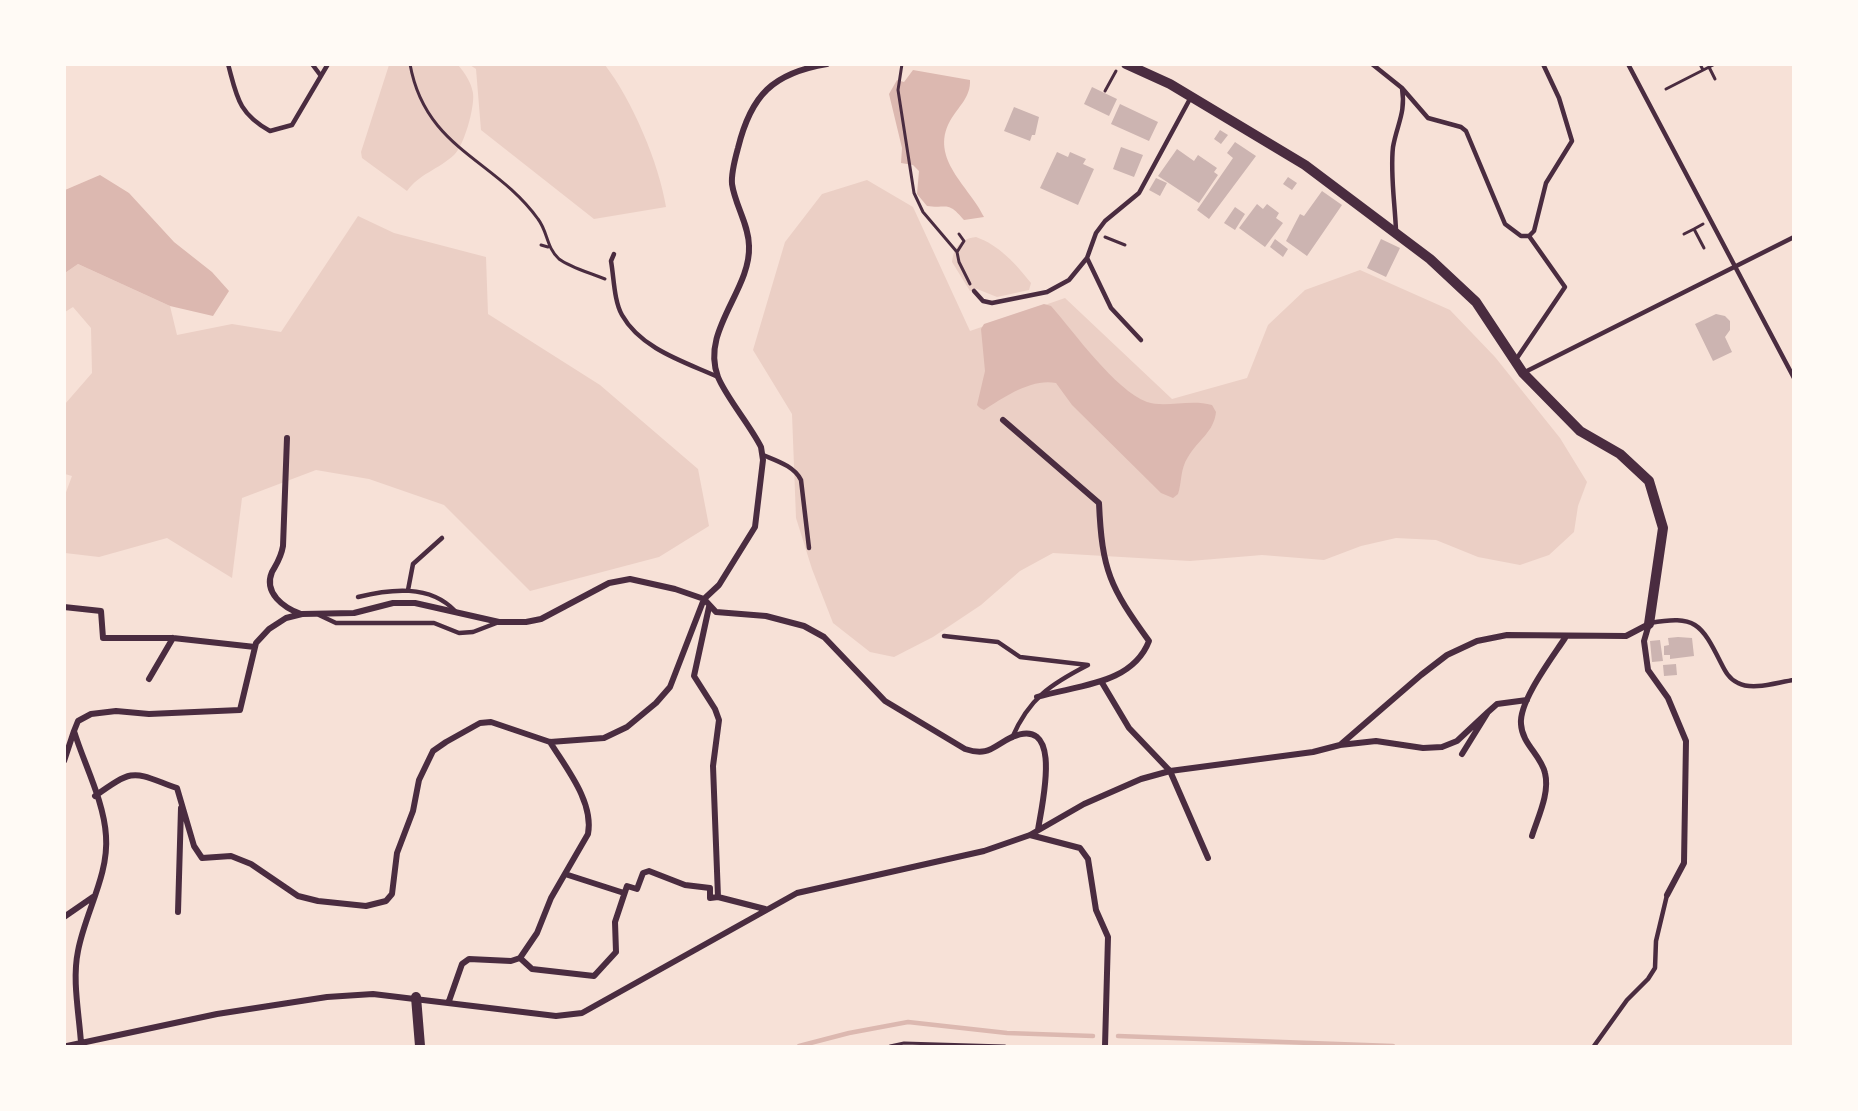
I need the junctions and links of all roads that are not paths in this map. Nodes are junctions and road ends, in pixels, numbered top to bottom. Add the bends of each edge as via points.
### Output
1 (312, 64) edge
2 (328, 64) edge
3 (827, 64) edge
4 (1126, 64) edge
5 (1372, 64) edge
6 (1543, 64) edge
7 (1628, 64) edge
8 (229, 65) edge
9 (321, 76) junction
10 (1402, 88) junction
11 (1191, 97) junction
12 (1397, 233) junction
13 (1529, 236) junction
14 (1794, 237) edge
15 (614, 254) dead end
16 (1087, 258) junction
17 (1735, 267) junction
18 (974, 291) road end
19 (1141, 340) dead end
20 (1515, 361) junction
21 (1523, 373) junction
22 (718, 377) junction
23 (1794, 378) edge
24 (1003, 420) dead end
25 (287, 438) dead end
26 (763, 455) junction
27 (442, 538) dead end
28 (809, 548) dead end
29 (408, 590) junction
30 (358, 597) dead end
31 (704, 599) junction
32 (64, 607) edge
33 (709, 607) junction
34 (455, 611) junction
35 (302, 614) junction
36 (316, 614) junction
37 (499, 622) junction
38 (1649, 624) junction
39 (944, 636) dead end
40 (173, 638) junction
41 (1564, 638) junction
42 (255, 647) junction
43 (149, 679) dead end
44 (1794, 680) edge
45 (1101, 681) junction
46 (1037, 697) junction
47 (1528, 700) junction
48 (1488, 712) junction
49 (74, 731) junction
50 (1012, 738) junction
51 (550, 742) junction
52 (1340, 745) junction
53 (1462, 754) dead end
54 (64, 762) edge
55 (1170, 771) junction
56 (96, 796) junction
57 (181, 800) junction
58 (1038, 830) junction
59 (1030, 835) junction
60 (1533, 836) dead end
61 (1208, 858) dead end
62 (565, 874) junction
63 (624, 893) junction
64 (1667, 895) joint
65 (93, 897) junction
66 (718, 897) junction
67 (765, 909) junction
68 (178, 912) dead end
69 (64, 917) edge
70 (520, 958) junction
71 (416, 997) junction
72 (449, 1001) junction
73 (81, 1043) junction
74 (67, 1047) edge
75 (420, 1047) edge
76 (1105, 1047) edge
77 (1594, 1047) edge

1 - 9 lane
2 - 9 lane
3 - 22 street via 800,69 777,81 765,91 743,127 732,184 750,244 749,262 719,334 715,354
4 - 11 street
5 - 10 lane
6 - 13 lane via 1572,141 1546,183 1534,231
7 - 17 lane
8 - 9 lane via 240,106 251,120 270,131 292,125
10 - 12 lane via 1403,110 1392,166
10 - 13 lane via 1428,118 1466,131 1505,224 1521,236
11 - 12 street via 1305,165
11 - 16 lane via 1140,193 1105,221
12 - 20 street via 1476,302
13 - 20 lane via 1565,287
14 - 17 lane
15 - 22 lane via 611,261 621,314 634,330 654,347
16 - 18 lane via 1070,280 1047,292 992,303 983,301
16 - 19 lane via 1111,308
17 - 21 lane
17 - 23 lane
20 - 21 street
21 - 38 street via 1580,431 1620,454 1650,481 1663,528
22 - 26 street via 752,428
24 - 45 street via 1099,503 1107,572 1118,597 1149,641 1135,664 1118,676
25 - 35 street via 283,546 271,585 285,609
26 - 28 lane via 785,465 801,480
26 - 31 street via 755,527 719,585
27 - 29 lane via 413,564
29 - 30 lane
29 - 34 lane via 446,601
31 - 33 street
31 - 37 street via 630,579 609,583 541,619
31 - 51 street via 670,687 656,703 627,728 604,738
32 - 40 street via 101,611 103,638
33 - 50 street via 716,612 766,616 804,626 824,637 885,701 965,749 989,751
33 - 66 street via 694,676 719,720 713,766
34 - 36 street via 393,603 354,613
34 - 37 street
35 - 36 street
35 - 42 street via 269,629
36 - 37 lane via 336,624 434,623 459,633
38 - 41 street via 1626,636
38 - 44 lane via 1691,621 1700,627 1726,674 1738,684
38 - 64 street via 1644,641 1648,670 1668,698 1686,741 1684,863
39 - 46 lane via 998,642 1020,657 1088,665 1053,683
40 - 42 street
40 - 43 street
41 - 47 street
41 - 52 street via 1507,635 1477,642 1447,656
42 - 49 street via 240,710 91,714 78,721
45 - 46 street
45 - 55 street via 1129,728
46 - 50 lane
47 - 48 street via 1497,704
47 - 60 street via 1520,723 1524,738 1545,771 1546,791
48 - 52 street via 1457,741 1442,747 1376,741
48 - 53 street
49 - 54 street
49 - 56 street
50 - 58 street via 1033,735 1046,752
51 - 57 street via 491,722 480,723 433,751 419,780 413,811 397,853 392,894 386,901 366,906 318,902 298,896 251,864 231,856 202,858 194,846
51 - 62 street via 584,801 590,825
52 - 55 street
55 - 58 street via 1084,804
55 - 61 street
56 - 57 street via 126,775 139,774 177,788
56 - 65 street via 107,837 106,855
57 - 68 street
58 - 59 street
59 - 67 street via 984,851 797,893
59 - 76 street via 1080,848 1089,858 1096,910 1108,937
62 - 63 street
62 - 70 street via 537,933
63 - 66 street via 627,886 637,889 643,873 649,871 685,885 710,888 710,898
63 - 70 street via 615,922 616,952 594,976 532,969
64 - 77 lane via 1656,941 1655,968
65 - 69 street
65 - 73 street via 75,968
66 - 67 street
67 - 72 street via 582,1013 555,1016
70 - 72 street via 469,959 462,964
71 - 72 street
71 - 73 street via 327,997 217,1014
71 - 75 street
73 - 74 street

